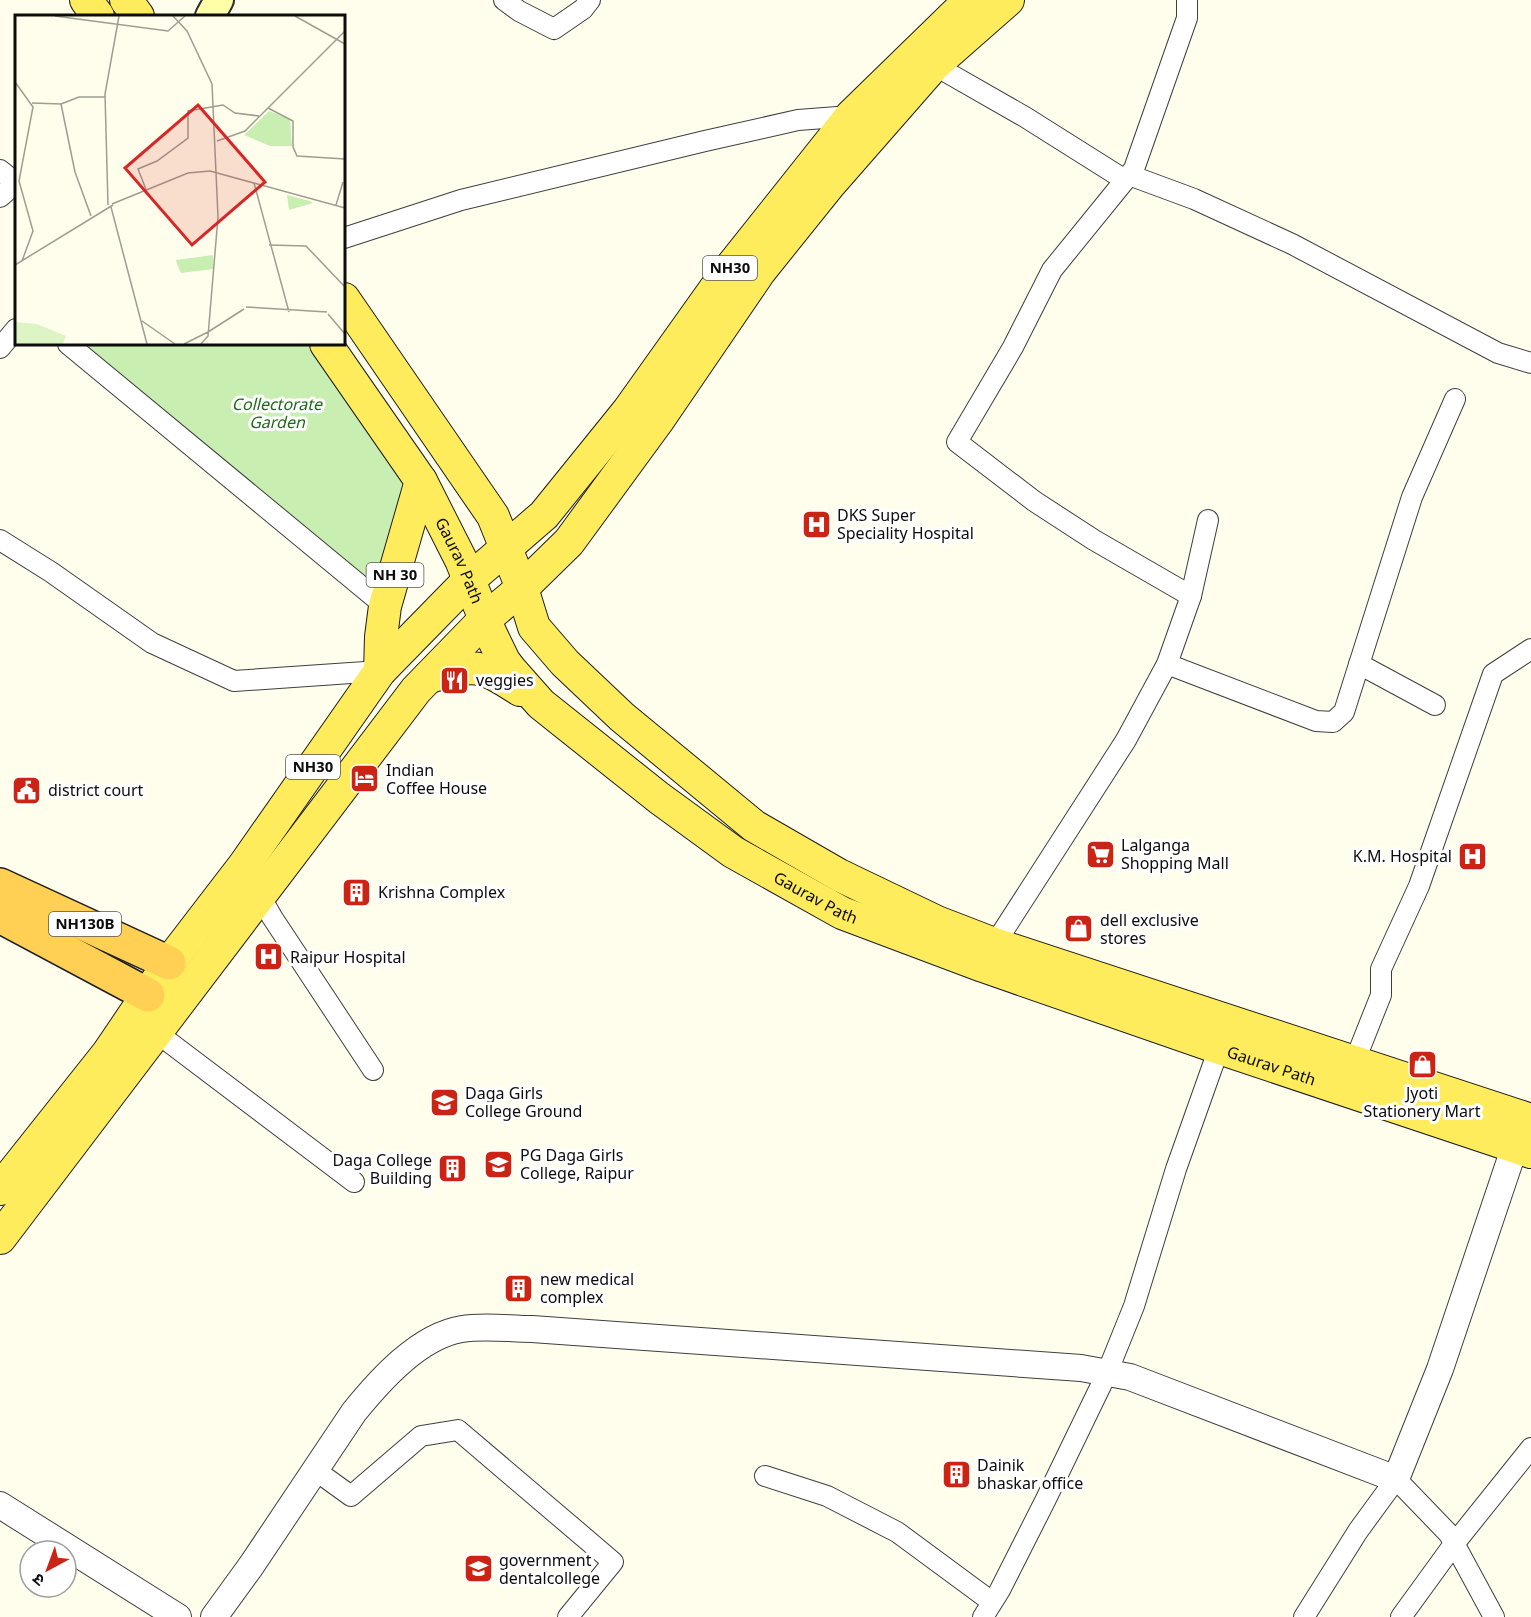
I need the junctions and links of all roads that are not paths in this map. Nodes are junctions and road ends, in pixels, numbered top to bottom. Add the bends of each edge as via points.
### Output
1 (87, 0) edge
2 (126, 0) edge
3 (219, 0) edge
4 (504, 0) edge
5 (590, 0) edge
6 (970, 0) edge
7 (1008, 0) edge
8 (1187, 0) edge
9 (97, 15) edge
10 (137, 15) edge
11 (211, 15) edge
12 (934, 65) junction
13 (846, 137) junction
14 (0, 170) edge
15 (1127, 177) junction
16 (15, 182) edge
17 (15, 184) edge
18 (0, 197) edge
19 (345, 238) edge
20 (345, 300) edge
21 (15, 330) edge
22 (69, 345) edge
23 (327, 345) edge
24 (0, 348) edge
25 (1531, 363) edge
26 (1455, 399) dead end
27 (421, 481) junction
28 (1208, 520) dead end
29 (0, 540) edge
30 (506, 549) junction
31 (469, 580) junction
32 (522, 588) junction
33 (1191, 596) junction
34 (386, 606) junction
35 (484, 619) junction
36 (1531, 649) edge
37 (1167, 664) junction
38 (1359, 664) junction
39 (380, 671) junction
40 (429, 676) junction
41 (541, 704) junction
42 (1436, 705) dead end
43 (0, 885) edge
44 (260, 896) junction
45 (0, 916) edge
46 (989, 955) junction
47 (169, 963) junction
48 (148, 995) junction
49 (157, 1033) junction
50 (1219, 1048) junction
51 (1354, 1062) junction
52 (373, 1070) dead end
53 (1528, 1119) edge
54 (1523, 1150) edge
55 (354, 1182) dead end
56 (0, 1189) edge
57 (0, 1238) edge
58 (1107, 1373) junction
59 (1531, 1448) edge
60 (315, 1470) junction
61 (765, 1476) dead end
62 (1396, 1479) junction
63 (0, 1505) edge
64 (0, 1524) edge
65 (24, 1539) edge
66 (1454, 1544) junction
67 (78, 1574) edge
68 (987, 1610) edge
69 (144, 1617) edge
70 (178, 1617) edge
71 (214, 1617) edge
72 (568, 1617) edge
73 (1304, 1617) edge
74 (1401, 1617) edge
75 (1494, 1617) edge

1 - 9 main road
2 - 10 main road
3 - 11 main road
4 - 5 street via 554,29
6 - 13 main road, NH30
7 - 12 main road, NH30
8 - 15 street via 1187,18 1134,169
12 - 13 main road, NH30
12 - 15 street
13 - 19 street via 798,120 462,200
13 - 30 main road, NH30 via 727,272 590,460 544,515
13 - 32 main road, NH30 via 659,419 569,542
14 - 16 street
15 - 25 street via 1194,199 1292,244 1498,353
15 - 33 street via 1052,270 1013,347 957,442 1034,501
17 - 18 street
20 - 30 main road via 493,516
21 - 24 street
22 - 34 street
23 - 27 main road, Gaurav Path
26 - 38 street via 1412,497
27 - 31 main road, Gaurav Path
27 - 34 main road, NH 30
28 - 33 street
29 - 39 street via 152,644 234,681
30 - 31 main road, NH30
30 - 32 main road
31 - 35 main road, Gaurav Path
31 - 39 main road, NH30
32 - 35 main road, NH30
32 - 46 main road via 534,627 565,663 622,717 754,826 848,880 936,922
33 - 37 street
34 - 39 main road, NH 30
35 - 40 main road, NH30
35 - 41 main road, Gaurav Path via 504,661
36 - 51 street via 1493,674 1419,886 1381,969 1381,995
37 - 38 street via 1316,721 1333,722 1344,712
37 - 46 street via 1126,740
38 - 42 street
39 - 47 main road, NH30 via 245,864
40 - 41 main road via 476,667 494,673
40 - 44 main road, NH30
41 - 46 main road, Gaurav Path via 733,852 842,913
43 - 47 highway, NH130B
44 - 49 main road, NH30
44 - 52 street
45 - 48 highway, NH130B
46 - 50 main road, Gaurav Path
46 - 51 main road
47 - 48 main road, NH30
48 - 56 main road, NH30 via 108,1053
49 - 55 street
49 - 57 main road, NH30
50 - 54 main road, Gaurav Path
50 - 58 street via 1134,1306
51 - 53 main road
53 - 54 street
54 - 62 street
58 - 60 street via 687,1339 464,1328 426,1342 388,1375 354,1412
58 - 62 street via 1130,1377
58 - 68 street
59 - 66 street
60 - 71 street
60 - 72 street via 351,1496 421,1436 458,1430 613,1562
61 - 68 street via 827,1496 897,1532
62 - 66 street
62 - 73 street
63 - 70 street
64 - 65 street
66 - 74 street
66 - 75 street
67 - 69 street

